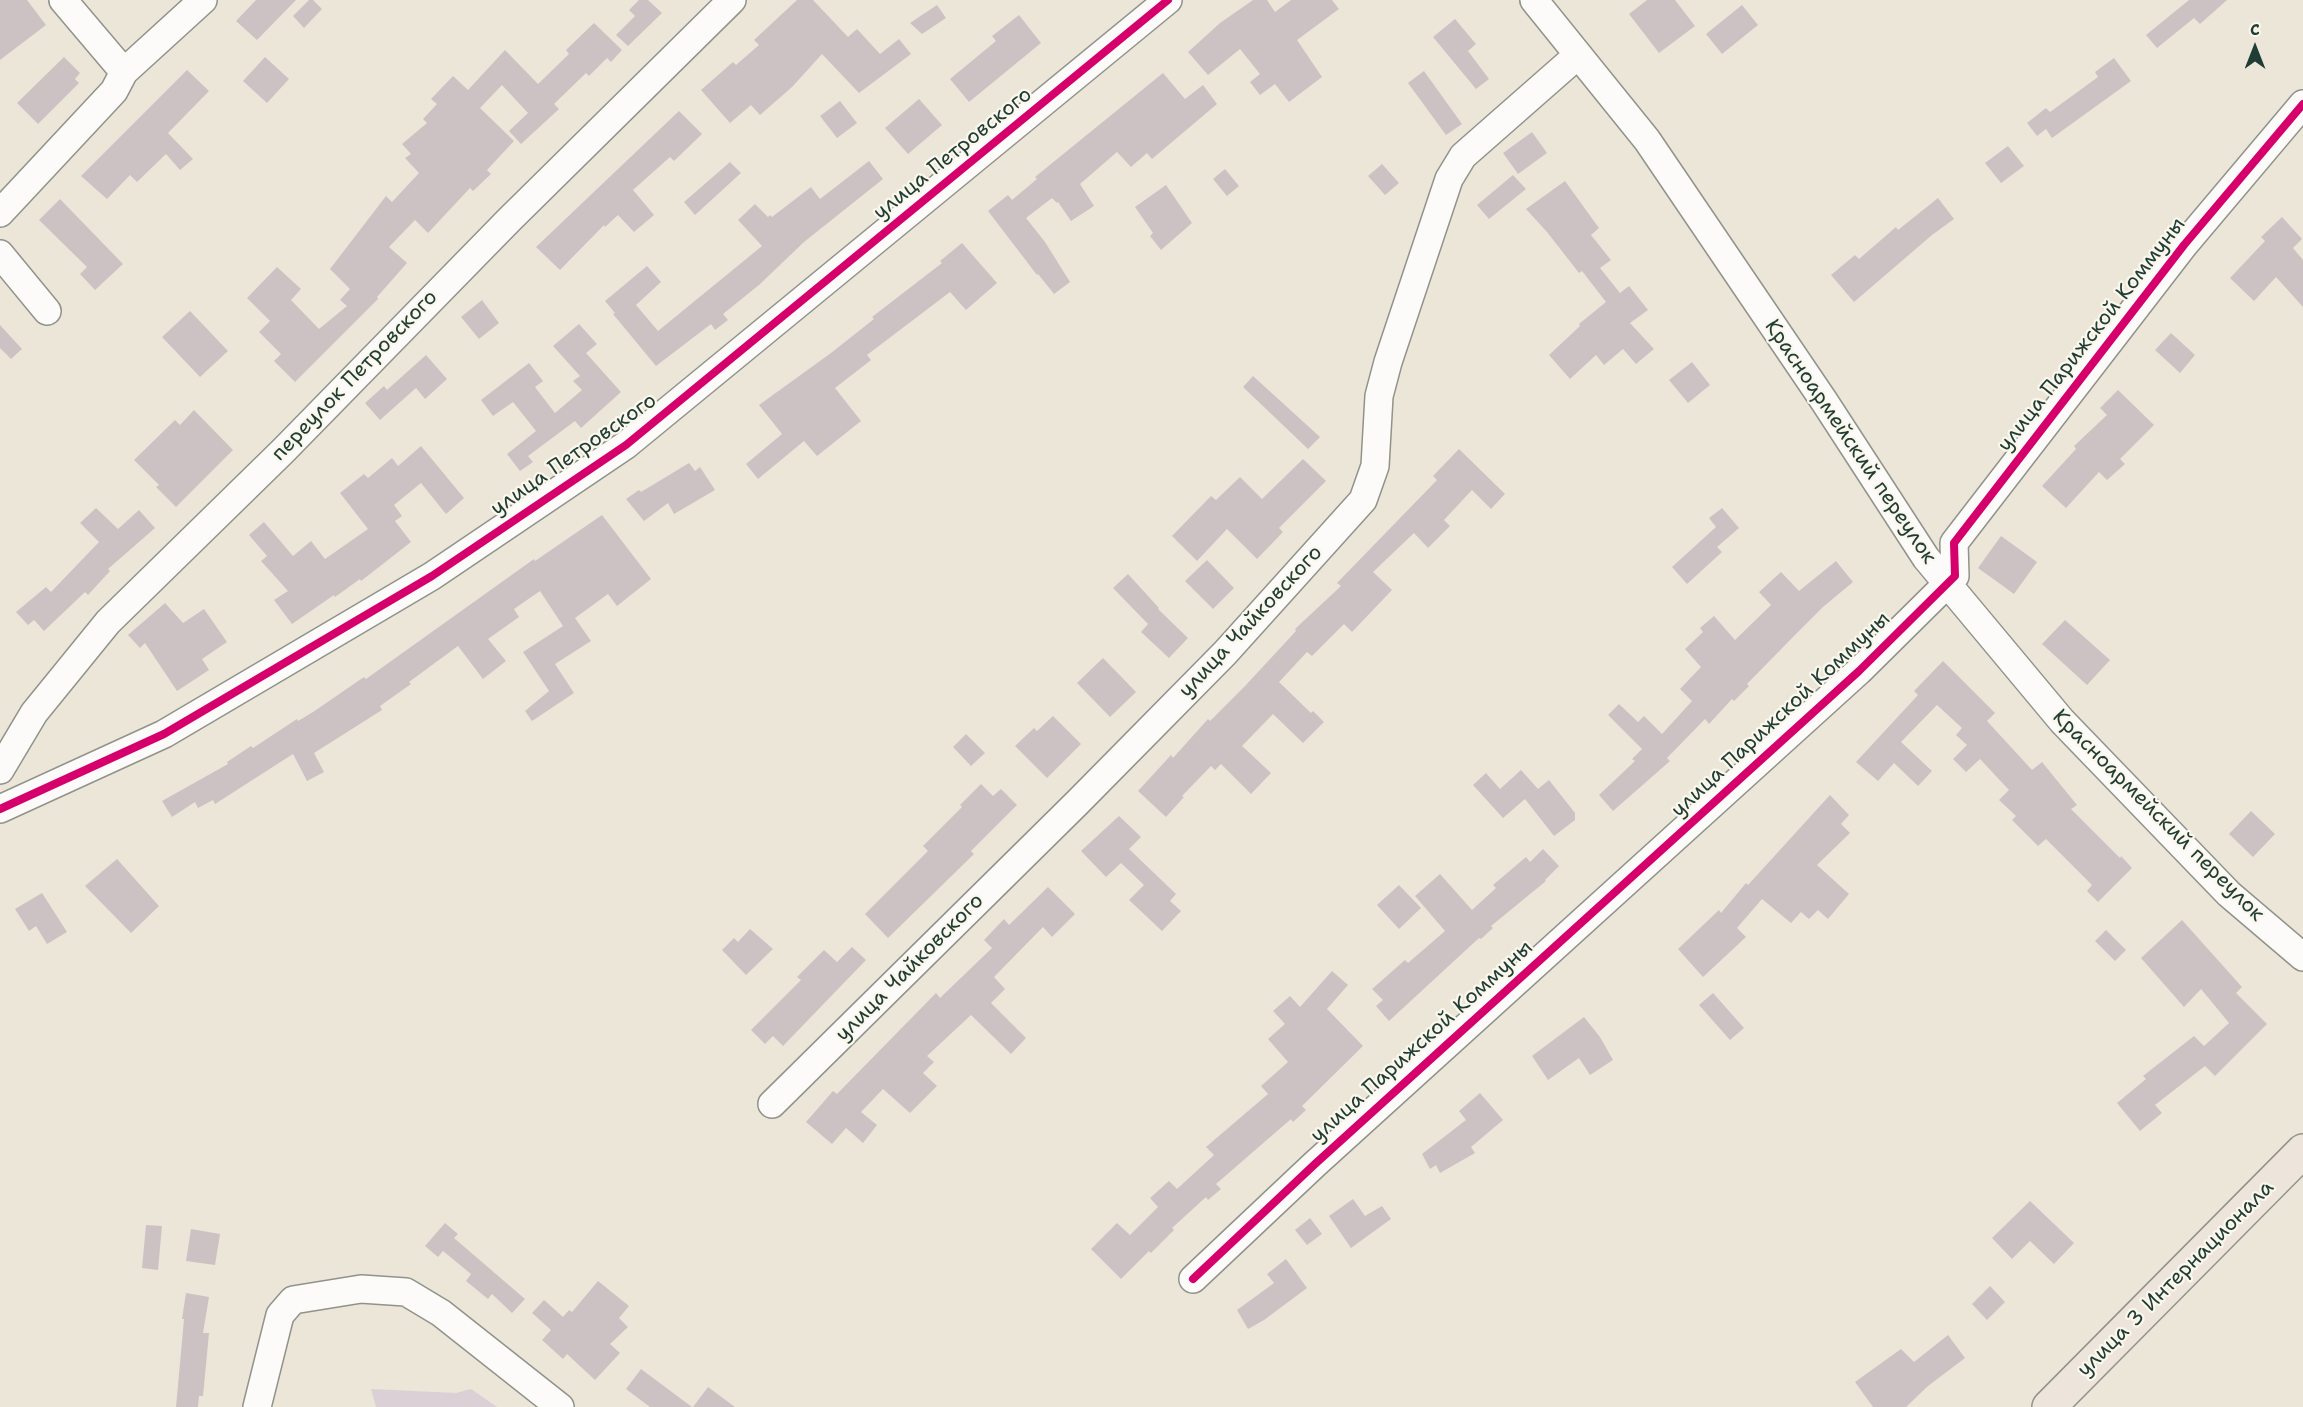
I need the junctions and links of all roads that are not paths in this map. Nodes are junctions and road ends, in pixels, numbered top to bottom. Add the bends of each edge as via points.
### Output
1 (63, 0) edge
2 (203, 0) edge
3 (732, 0) edge
4 (1168, 0) edge
5 (1534, 0) edge
6 (1578, 55) junction
7 (124, 72) junction
8 (2303, 105) edge
9 (0, 213) edge
10 (0, 254) edge
11 (47, 311) dead end
12 (1947, 584) junction
13 (0, 770) edge
14 (0, 809) edge
15 (2303, 957) edge
16 (772, 1104) dead end
17 (2303, 1151) edge
18 (1192, 1279) dead end
19 (257, 1407) edge
20 (560, 1407) edge
21 (2049, 1407) edge

1 - 7 street
2 - 7 street
3 - 13 street, переулок Петровского via 108,622 34,713
4 - 14 street, улица Петровского via 626,445 432,576 164,734
5 - 6 street, Красноармейский переулок
6 - 12 street, Красноармейский переулок via 1647,141
6 - 16 street, улица Чайковского via 1463,156 1449,179 1379,396 1375,466 1363,500 1225,653
7 - 9 street via 114,91
8 - 12 street, улица Парижской Коммуны via 2184,245 1954,543 1955,576
10 - 11 street
12 - 15 street, Красноармейский переулок via 2062,721 2229,894
12 - 18 street, улица Парижской Коммуны via 1859,671
17 - 21 main road, улица 3 Интернационала
19 - 20 street via 280,1315 294,1300 361,1289 406,1292 441,1312

